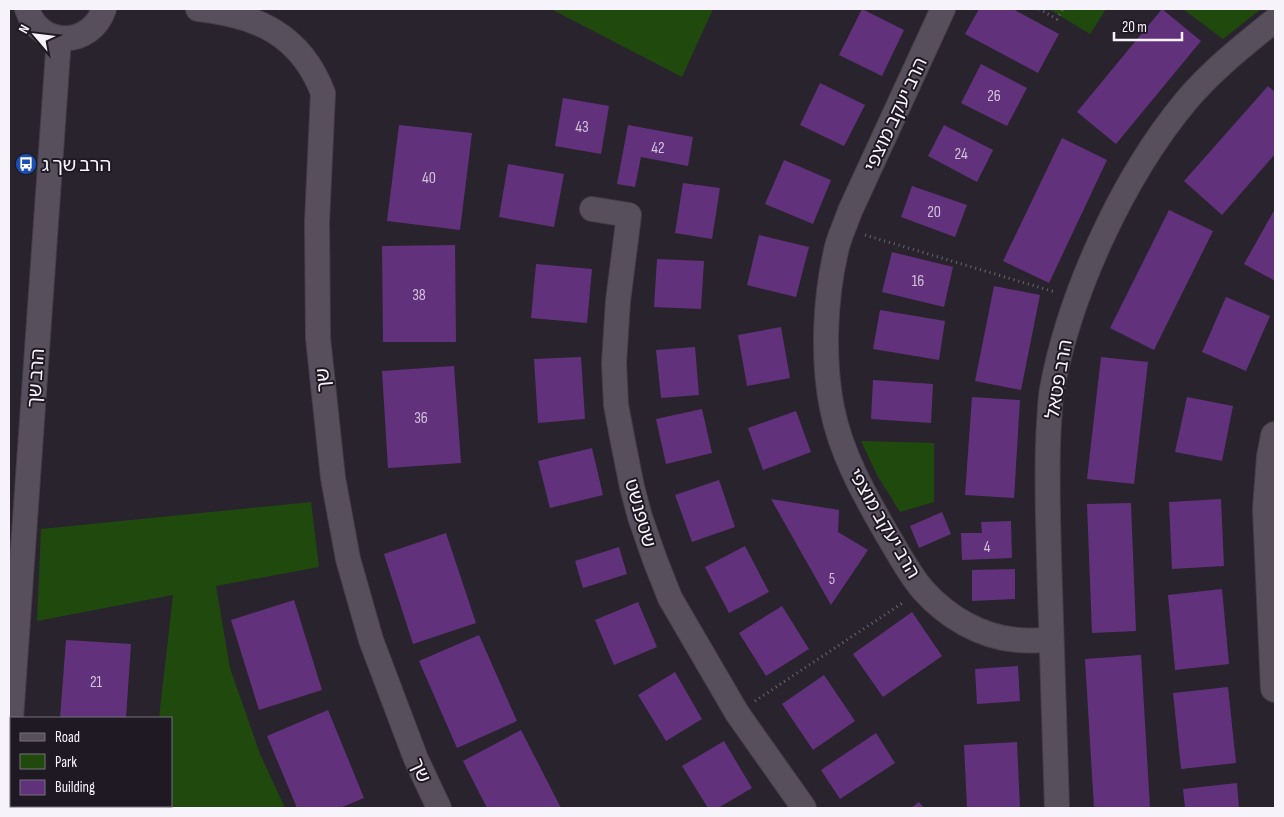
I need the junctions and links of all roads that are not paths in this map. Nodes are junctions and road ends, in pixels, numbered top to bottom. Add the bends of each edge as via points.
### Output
1 (27, 9) edge
2 (104, 9) edge
3 (198, 9) edge
4 (943, 9) edge
5 (1275, 20) edge
6 (59, 38) junction
7 (592, 209) dead end
8 (1275, 436) edge
9 (1051, 640) junction
10 (1275, 688) edge
11 (11, 717) edge
12 (10, 739) edge
13 (9, 758) edge
14 (440, 808) edge
15 (804, 808) edge
16 (1056, 808) edge

1 - 6 street via 37,26
2 - 6 street via 89,31
3 - 14 street, שך via 224,12 268,26 306,58 323,93 317,222 318,319 333,478 348,559 371,640 409,741
4 - 9 street, הרב יעקב מוצפי via 837,246 827,320 827,371 832,409 868,502 923,590 963,623 982,632 1018,640
5 - 9 street, הרב פטאל via 1213,72 1160,136 1108,226 1077,298 1052,390 1049,425 1047,484
6 - 11 street, הרב שך
7 - 15 street, שטפנשט via 629,215 618,301 614,363 616,405 632,487 654,560 670,598 736,713
8 - 10 street via 1267,509
9 - 16 street, הרב פטאל
12 - 13 street, הרב שך

